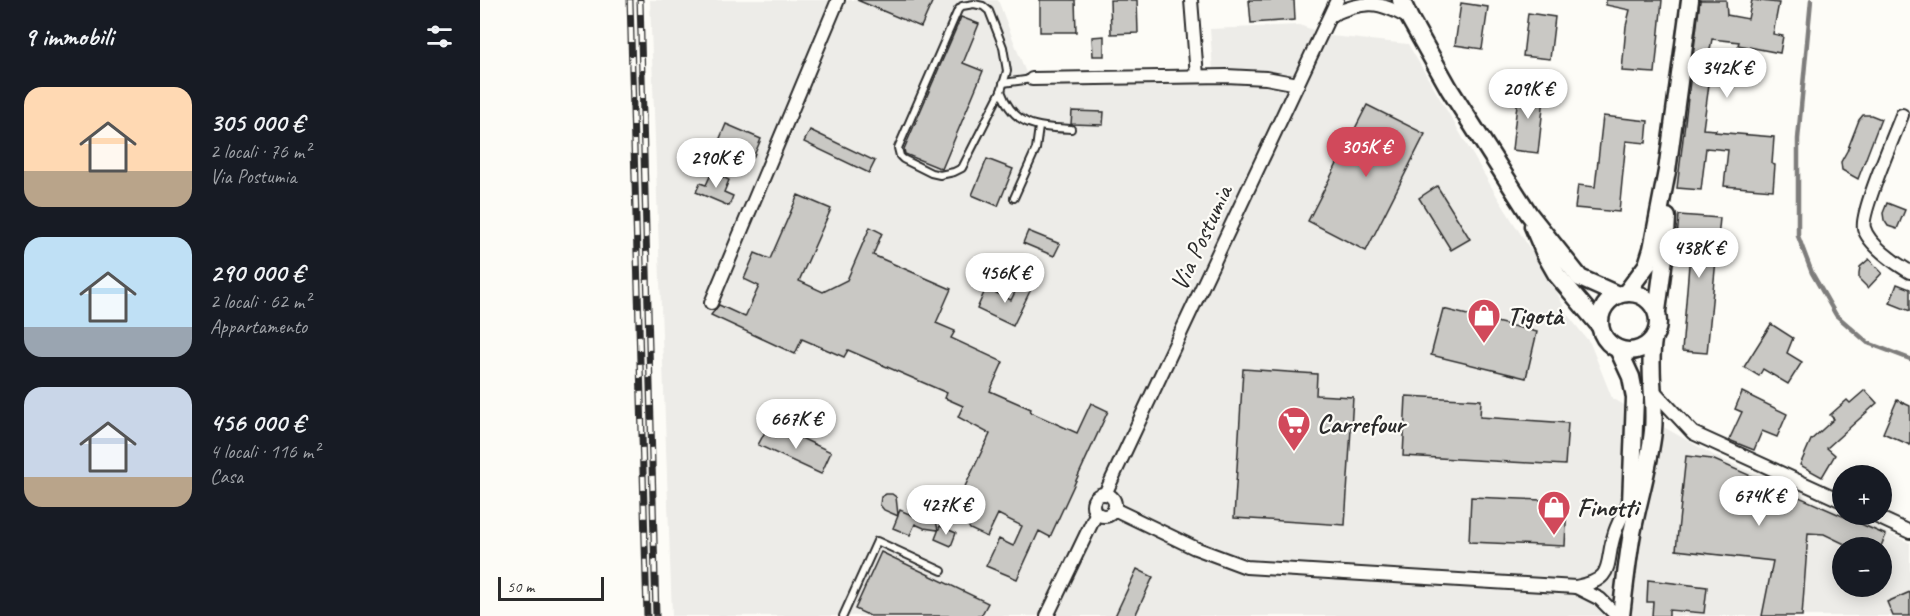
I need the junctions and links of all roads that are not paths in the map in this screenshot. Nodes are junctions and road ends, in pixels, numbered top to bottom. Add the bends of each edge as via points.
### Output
1 (838, 0) edge
2 (1191, 0) edge
3 (1337, 0) edge
4 (1401, 0) edge
5 (1690, 0) edge
6 (1330, 16) junction
7 (1410, 19) junction
8 (1197, 76) junction
9 (1032, 79) joint
10 (1003, 83) junction
11 (1298, 84) junction
12 (1001, 91) junction
13 (1902, 115) dead end
14 (1039, 127) junction
15 (1071, 129) dead end
16 (1667, 171) junction
17 (1014, 198) dead end
18 (1529, 214) junction
19 (1910, 272) edge
20 (1622, 294) junction
21 (711, 303) dead end
22 (1657, 311) junction
23 (1600, 326) junction
24 (1653, 340) junction
25 (1618, 349) junction
26 (1634, 386) junction
27 (1654, 391) junction
28 (1655, 412) junction
29 (1680, 419) junction
30 (1105, 494) junction
31 (1832, 496) edge
32 (1631, 498) junction
33 (1114, 509) junction
34 (1096, 514) junction
35 (1892, 524) edge
36 (1910, 532) edge
37 (1631, 538) junction
38 (942, 571) dead end
39 (1576, 587) junction
40 (843, 616) edge
41 (1047, 616) edge
42 (1619, 616) edge

1 - 21 street
2 - 8 street
3 - 6 street, Via Postumia
4 - 7 main road
5 - 16 main road
6 - 7 street via 1346,4 1373,0
6 - 11 street, Via Postumia
7 - 18 main road
8 - 9 street
8 - 11 street via 1266,78
9 - 10 lane
10 - 12 lane
10 - 12 lane via 1007,71 1003,47 990,10 962,6 900,141 900,156 940,175 962,168
11 - 30 street, Via Postumia
12 - 14 lane via 1006,105 1022,122
13 - 19 street via 1863,223 1864,231 1877,245
14 - 15 lane
14 - 17 lane via 1036,149
16 - 20 main road via 1647,265
16 - 22 main road via 1665,251
18 - 20 main road via 1580,278
18 - 23 main road via 1557,274
20 - 22 main road via 1634,293 1648,299
20 - 23 main road via 1606,304
22 - 24 main road via 1659,327
23 - 25 main road via 1606,340
24 - 25 main road via 1640,350
24 - 27 main road via 1650,367
25 - 26 main road
26 - 28 main road
26 - 32 main road
27 - 28 main road
27 - 29 street
28 - 29 street
28 - 37 main road
29 - 31 street via 1693,433
30 - 33 street via 1113,500
30 - 34 street via 1093,501
32 - 37 main road
32 - 39 street via 1615,532 1603,576
33 - 34 street via 1106,516
33 - 39 street via 1195,548 1246,567
34 - 41 street
35 - 36 street
37 - 42 main road
38 - 40 lane via 877,541
39 - 42 street via 1600,599

